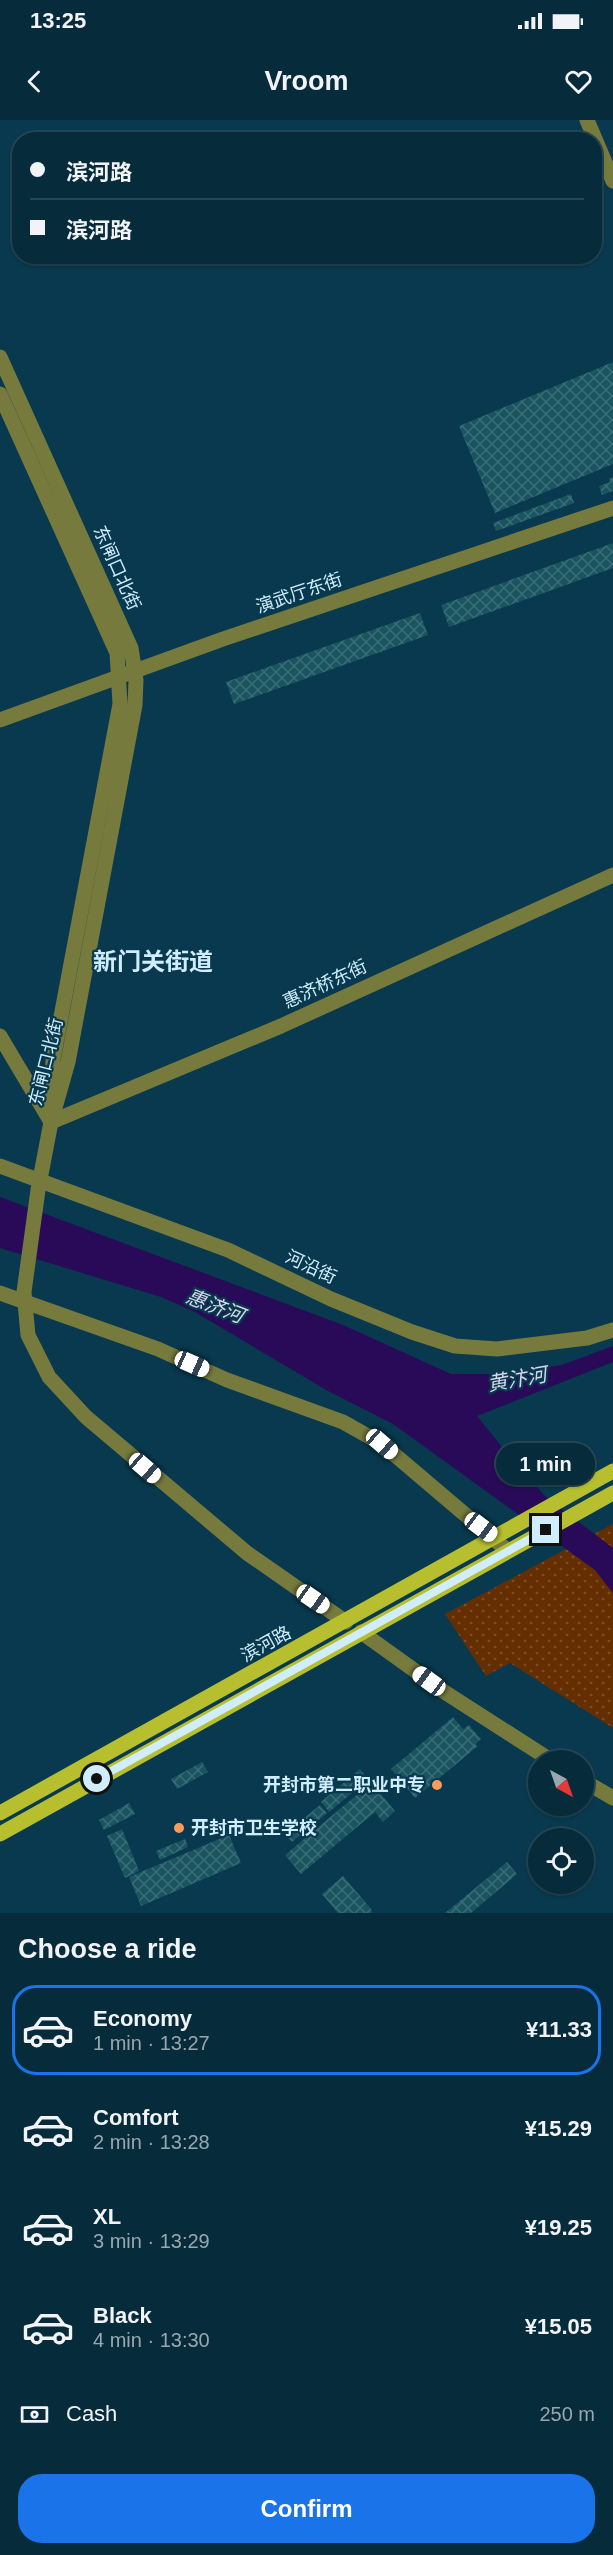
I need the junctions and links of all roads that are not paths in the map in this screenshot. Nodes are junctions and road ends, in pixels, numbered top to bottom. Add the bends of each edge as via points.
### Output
1 (602, 155) edge
2 (613, 181) edge
3 (0, 357) edge
4 (0, 394) edge
5 (613, 508) edge
6 (128, 674) junction
7 (0, 720) edge
8 (613, 875) edge
9 (0, 1036) edge
10 (51, 1122) junction
11 (0, 1166) edge
12 (39, 1185) junction
13 (0, 1293) edge
14 (25, 1301) junction
15 (613, 1330) edge
16 (613, 1471) edge
17 (613, 1493) edge
18 (496, 1538) junction
19 (508, 1551) junction
20 (346, 1622) junction
21 (361, 1632) junction
22 (535, 1750) edge
23 (594, 1787) edge
24 (613, 1798) edge
25 (0, 1813) edge
26 (0, 1834) edge

1 - 2 street
3 - 6 street, 东闸口北街 via 131,648
4 - 6 street, 东闸口北街
5 - 6 street, 演武厅东街
6 - 7 street, 演武厅东街
6 - 10 street, 东闸口北街 via 53,1059
8 - 10 street, 惠济桥东街 via 281,1026
9 - 10 street
10 - 12 street, 东闸口北街
11 - 12 street, 河沿街
12 - 14 street, 东闸口北街
12 - 15 street, 河沿街 via 228,1250 331,1299 455,1346 497,1349 587,1338
13 - 14 street
14 - 18 street via 343,1422 382,1444
14 - 20 street, 东闸口北街 via 28,1335 41,1365 86,1417 247,1553
16 - 18 main road, 滨河路
17 - 19 main road, 滨河路
18 - 19 street
18 - 20 main road, 滨河路
19 - 21 main road, 滨河路
20 - 25 main road, 滨河路
21 - 22 street
21 - 26 main road, 滨河路
23 - 24 street

